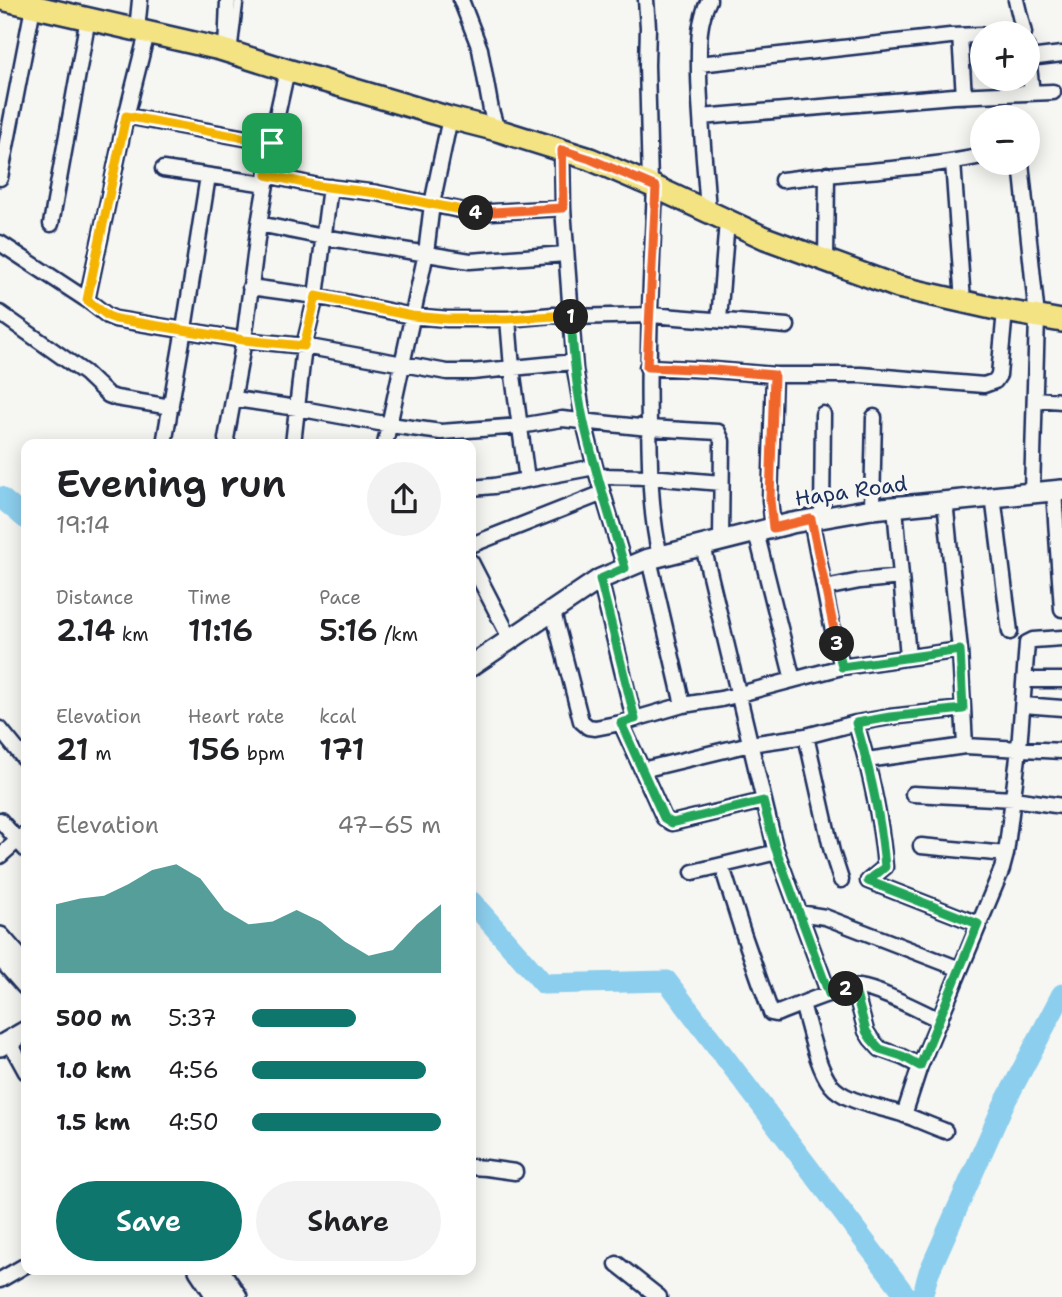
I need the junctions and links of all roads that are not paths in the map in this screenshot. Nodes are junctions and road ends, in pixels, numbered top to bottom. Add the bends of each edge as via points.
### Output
1 (6, 0) edge
2 (141, 0) edge
3 (229, 0) edge
4 (239, 0) edge
5 (461, 0) edge
6 (646, 0) edge
7 (709, 0) edge
8 (1016, 0) edge
9 (33, 7) junction
10 (74, 11) edge
11 (1021, 21) edge
12 (142, 31) junction
13 (970, 35) edge
14 (961, 36) junction
15 (229, 52) junction
16 (1040, 53) edge
17 (1062, 54) edge
18 (699, 64) junction
19 (287, 71) junction
20 (1053, 92) dead end
21 (1032, 93) joint
22 (964, 96) junction
23 (126, 116) junction
24 (701, 117) junction
25 (450, 118) junction
26 (497, 130) junction
27 (272, 143) junction
28 (562, 150) junction
29 (970, 158) edge
30 (953, 162) junction
31 (163, 169) dead end
32 (827, 174) junction
33 (1022, 175) edge
34 (208, 176) junction
35 (0, 178) edge
36 (267, 180) junction
37 (782, 180) dead end
38 (653, 186) junction
39 (330, 187) junction
40 (432, 204) junction
41 (563, 208) junction
42 (718, 216) junction
43 (51, 224) dead end
44 (259, 225) junction
45 (323, 237) junction
46 (0, 243) edge
47 (426, 253) junction
48 (566, 254) junction
49 (826, 261) junction
50 (250, 287) junction
51 (316, 296) junction
52 (87, 300) junction
53 (964, 301) junction
54 (1005, 311) junction
55 (0, 313) edge
56 (649, 315) junction
57 (412, 316) junction
58 (571, 317) junction
59 (1037, 317) junction
60 (508, 319) junction
61 (719, 320) junction
62 (1062, 321) edge
63 (787, 326) dead end
64 (184, 329) junction
65 (244, 340) junction
66 (304, 346) junction
67 (574, 362) junction
68 (402, 365) junction
69 (647, 367) junction
70 (512, 368) junction
71 (774, 375) junction
72 (235, 399) junction
73 (1035, 399) junction
74 (1062, 401) edge
75 (170, 407) junction
76 (298, 408) junction
77 (823, 414) dead end
78 (874, 416) dead end
79 (584, 422) junction
80 (390, 425) junction
81 (520, 426) junction
82 (649, 428) junction
83 (165, 439) edge
84 (226, 439) edge
85 (294, 439) edge
86 (386, 439) edge
87 (596, 472) junction
88 (650, 477) junction
89 (527, 480) junction
90 (721, 483) junction
91 (476, 488) edge
92 (1058, 490) edge
93 (1032, 492) junction
94 (603, 493) junction
95 (993, 496) junction
96 (945, 501) junction
97 (895, 507) junction
98 (872, 509) junction
99 (817, 518) junction
100 (765, 530) junction
101 (476, 543) edge
102 (712, 544) junction
103 (654, 558) junction
104 (625, 568) junction
105 (476, 572) edge
106 (901, 577) junction
107 (600, 579) junction
108 (825, 588) junction
109 (1062, 609) edge
110 (553, 612) junction
111 (1010, 632) dead end
112 (1062, 638) edge
113 (511, 640) junction
114 (960, 650) junction
115 (908, 657) junction
116 (476, 663) edge
117 (842, 667) junction
118 (793, 680) junction
119 (1025, 680) junction
120 (1062, 680) edge
121 (740, 694) junction
122 (683, 705) junction
123 (1023, 705) junction
124 (1062, 708) edge
125 (963, 709) junction
126 (628, 721) junction
127 (856, 723) junction
128 (0, 729) edge
129 (806, 736) junction
130 (21, 741) edge
131 (750, 744) junction
132 (965, 746) junction
133 (15, 747) junction
134 (1019, 749) junction
135 (1062, 751) edge
136 (21, 755) edge
137 (867, 760) junction
138 (642, 770) junction
139 (913, 793) dead end
140 (1014, 799) junction
141 (763, 801) junction
142 (1062, 806) edge
143 (0, 820) edge
144 (21, 838) edge
145 (21, 843) edge
146 (921, 846) dead end
147 (777, 852) junction
148 (1006, 854) junction
149 (0, 856) edge
150 (693, 872) dead end
151 (725, 876) dead end
152 (841, 880) dead end
153 (799, 913) junction
154 (978, 924) junction
155 (0, 937) edge
156 (0, 956) edge
157 (21, 961) edge
158 (960, 970) junction
159 (21, 979) edge
160 (854, 987) junction
161 (829, 994) junction
162 (803, 1004) junction
163 (940, 1020) junction
164 (12, 1040) edge
165 (21, 1061) edge
166 (920, 1066) junction
167 (904, 1115) junction
168 (945, 1131) dead end
169 (476, 1167) edge
170 (515, 1172) dead end
171 (617, 1264) dead end
172 (21, 1268) edge
173 (202, 1275) edge
174 (222, 1275) edge
175 (0, 1280) edge
176 (217, 1297) edge
177 (237, 1297) edge
178 (659, 1297) edge

1 - 9 main road
2 - 12 street
3 - 15 street
4 - 15 lane
5 - 26 street via 480,49
6 - 38 street
7 - 18 street via 699,28
8 - 11 street
9 - 10 main road
9 - 35 street
10 - 12 main road
10 - 43 street
12 - 15 main road
12 - 23 street
13 - 14 street
14 - 18 street
14 - 22 street
15 - 19 main road
16 - 17 street
18 - 24 street
19 - 25 main road
19 - 27 street
20 - 21 street
21 - 22 street
22 - 24 street
23 - 27 street
23 - 52 street
24 - 42 street
25 - 26 main road
25 - 40 street
26 - 28 main road
27 - 36 street
28 - 38 main road
28 - 41 street
29 - 30 street
30 - 32 street
30 - 53 street
31 - 34 street
32 - 37 street
32 - 49 street
33 - 59 street
34 - 36 street
34 - 64 street
36 - 39 street
36 - 44 street
38 - 42 main road
38 - 56 street
39 - 40 street
39 - 45 street
40 - 41 street via 482,214
40 - 47 street
41 - 48 street
42 - 49 main road
42 - 61 street
44 - 45 street
44 - 50 street
45 - 47 street
45 - 51 street
46 - 52 street
47 - 48 street via 470,261
47 - 57 street
48 - 58 street
49 - 53 main road via 898,287
50 - 51 street
50 - 65 street
51 - 57 street
51 - 66 street
52 - 64 street via 111,318
53 - 54 main road
54 - 59 main road
54 - 71 street via 1001,368 990,384 861,375
55 - 75 street via 85,373 108,395
56 - 58 street
56 - 61 street
56 - 69 street
57 - 60 street
57 - 68 street
58 - 60 street
58 - 67 street
59 - 62 main road
59 - 73 street
60 - 70 street
61 - 63 street
64 - 65 street
64 - 75 street
65 - 66 street
65 - 72 street
66 - 68 street
66 - 76 street
67 - 70 street
67 - 79 street
68 - 70 street via 447,372
68 - 80 street
69 - 71 street
69 - 82 street
70 - 81 street
71 - 100 street
72 - 76 street
72 - 84 street
73 - 74 street
73 - 93 street
75 - 83 street
76 - 80 street
76 - 85 street
77 - 99 street
78 - 98 street
79 - 81 street via 562,419
79 - 82 street
79 - 87 street
80 - 81 street via 441,432
80 - 86 street
81 - 89 street
82 - 88 street
82 - 90 street via 718,432
87 - 88 street
87 - 89 street
87 - 94 street
88 - 90 street
88 - 103 street
89 - 91 street
90 - 102 street
92 - 93 street, Hapa Road
92 - 109 street
93 - 95 street, Hapa Road
94 - 101 street
94 - 104 street
95 - 96 street, Hapa Road
95 - 111 street
96 - 97 street, Hapa Road
96 - 114 street
97 - 98 street, Hapa Road
97 - 106 street
98 - 99 street, Hapa Road
99 - 100 street, Hapa Road
99 - 108 street
100 - 102 street, Hapa Road
100 - 118 street
102 - 103 street, Hapa Road
102 - 121 street
103 - 104 street, Hapa Road
103 - 122 street
104 - 107 street, Hapa Road
105 - 113 street
106 - 108 street
106 - 115 street
107 - 110 street, Hapa Road
107 - 126 street
108 - 117 street
110 - 113 street, Hapa Road
110 - 126 street via 581,722 594,728
112 - 119 street via 1027,643
113 - 116 street, Hapa Road
114 - 115 street
114 - 125 street
115 - 117 street
117 - 118 street
118 - 121 street
119 - 120 street
119 - 123 street
121 - 122 street
121 - 131 street
122 - 126 street
123 - 124 street
123 - 134 street
125 - 127 street
125 - 132 street
126 - 138 street
127 - 129 street
127 - 137 street
128 - 133 street
129 - 131 street
129 - 152 street
130 - 133 street
131 - 138 street
131 - 141 street
132 - 134 street
132 - 137 street
133 - 136 street
134 - 135 street
134 - 140 street
137 - 154 street via 885,867 868,881
138 - 141 street via 664,818 672,823
139 - 140 street
140 - 142 street
140 - 148 street
141 - 147 street
143 - 144 street
145 - 149 street
146 - 148 street
147 - 150 street
147 - 153 street
148 - 154 street
151 - 162 street via 771,1013
153 - 158 street via 825,918
153 - 161 street
154 - 158 street
155 - 157 street
156 - 159 street
158 - 163 street
160 - 161 street
160 - 163 street via 878,992
160 - 166 street via 871,1039 880,1049
161 - 162 street
162 - 167 street via 819,1062 836,1091
163 - 166 street
164 - 165 street
166 - 167 street
167 - 168 street
169 - 170 street
171 - 178 street
172 - 175 street
173 - 176 street
174 - 177 street

